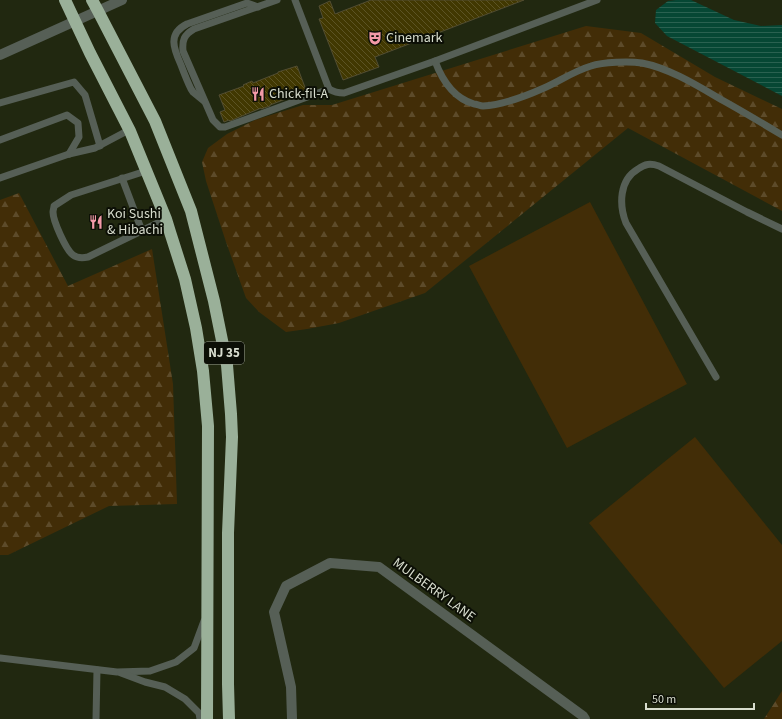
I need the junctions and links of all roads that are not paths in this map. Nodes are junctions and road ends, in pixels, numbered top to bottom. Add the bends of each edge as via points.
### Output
1 (65, 0) edge
2 (92, 0) edge
3 (122, 0) edge
4 (277, 0) edge
5 (295, 0) edge
6 (597, 0) edge
7 (98, 11) junction
8 (75, 22) junction
9 (0, 55) edge
10 (435, 61) junction
11 (329, 89) junction
12 (0, 103) edge
13 (129, 130) junction
14 (782, 135) edge
15 (0, 140) edge
16 (100, 146) junction
17 (69, 154) junction
18 (146, 171) junction
19 (0, 178) edge
20 (122, 178) junction
21 (166, 219) junction
22 (782, 229) edge
23 (142, 230) junction
24 (716, 377) dead end
25 (207, 615) junction
26 (0, 658) edge
27 (97, 670) junction
28 (117, 672) junction
29 (96, 719) edge
30 (200, 719) edge
31 (207, 719) edge
32 (229, 719) edge
33 (292, 719) edge
34 (585, 719) edge

1 - 8 highway, NJ 35
2 - 7 highway, NJ 35
3 - 7 street
4 - 11 lane via 186,34 183,51 214,122 223,127
5 - 11 lane
6 - 10 lane
7 - 8 street
7 - 32 highway, NJ 35 via 156,121 191,211 227,365 232,437 228,533
8 - 9 street
8 - 13 highway, NJ 35
10 - 11 lane via 344,93
10 - 14 lane via 447,86 468,102 482,106 518,98 592,66 615,62 642,63 668,71 699,86
12 - 16 lane via 74,82 85,95
13 - 16 lane
13 - 18 highway, NJ 35
15 - 17 lane via 67,115 78,123 79,136
16 - 17 lane
17 - 19 lane
18 - 20 lane
18 - 21 highway, NJ 35
20 - 23 lane
20 - 23 lane via 71,194 54,206 57,227 73,256 80,258 88,257
21 - 23 lane
21 - 25 highway, NJ 35 via 185,279 203,372 208,426
22 - 24 lane via 653,164 641,167 625,182 622,214 626,223
25 - 28 lane via 194,648 176,662 150,672
25 - 31 highway, NJ 35
26 - 27 lane
27 - 28 lane
27 - 29 lane
28 - 30 lane via 165,687 185,699 199,713
33 - 34 street, MULBERRY LANE via 291,687 274,612 286,586 330,563 378,567

